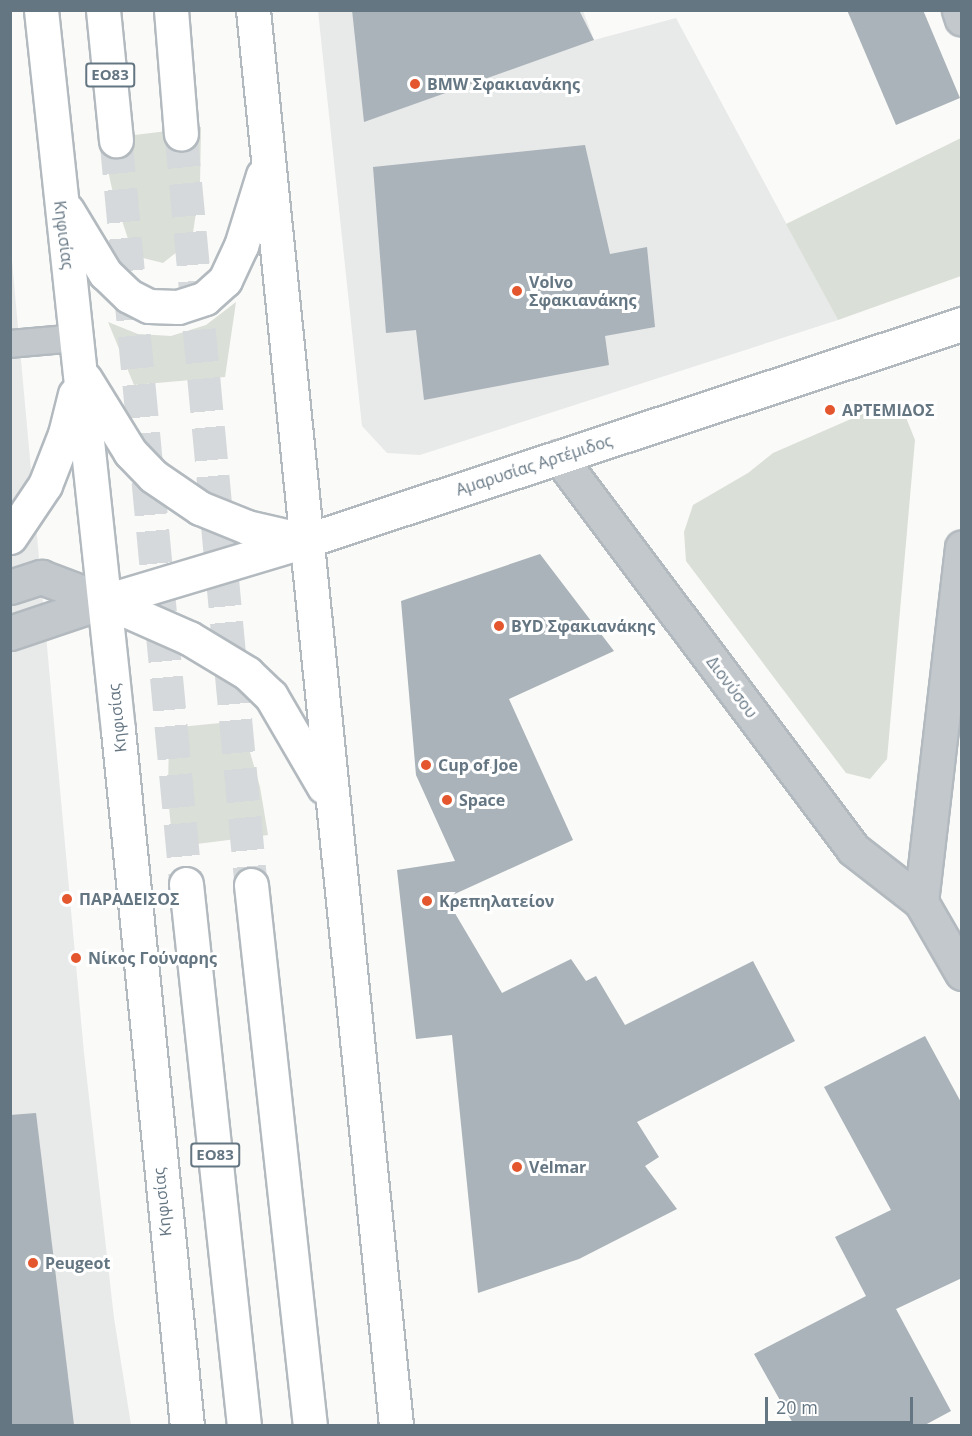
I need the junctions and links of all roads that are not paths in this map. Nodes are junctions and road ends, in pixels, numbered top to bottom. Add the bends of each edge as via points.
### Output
1 (41, 10) edge
2 (103, 10) edge
3 (171, 10) edge
4 (253, 10) edge
5 (959, 10) edge
6 (962, 19) edge
7 (181, 134) tunnel mouth
8 (116, 140) tunnel mouth
9 (268, 156) junction
10 (58, 192) junction
11 (962, 324) edge
12 (77, 338) junction
13 (10, 344) edge
14 (81, 372) junction
15 (559, 457) junction
16 (10, 537) edge
17 (305, 541) junction
18 (962, 547) edge
19 (10, 587) edge
20 (105, 601) junction
21 (10, 633) edge
22 (331, 799) junction
23 (186, 884) tunnel mouth
24 (251, 885) tunnel mouth
25 (921, 902) junction
26 (962, 973) edge
27 (187, 1425) edge
28 (244, 1425) edge
29 (310, 1425) edge
30 (396, 1425) edge

1 - 10 main road, Κηφισίας
2 - 8 main road, ΕΟ83
3 - 7 main road
4 - 9 main road
5 - 6 street
9 - 10 main road via 257,202 225,279 205,298 178,307 148,306 129,296 105,273
9 - 17 main road
10 - 12 main road, Κηφισίας
11 - 15 main road, Αμαρυσίας Αρτέμιδος
12 - 13 lane
12 - 14 main road, Κηφισίας
14 - 16 main road via 65,434 45,485
14 - 17 main road via 129,452 153,476 200,508 247,527
14 - 20 main road, Κηφισίας
15 - 17 main road, Αμαρυσίας Αρτέμιδος
15 - 25 street, Διονύσου via 853,849
17 - 20 main road, Αμαρυσίας Αρτέμιδος
17 - 22 main road
18 - 25 street
19 - 20 street via 41,577
20 - 21 street
20 - 22 main road via 189,638 247,674 271,696
20 - 27 main road, Κηφισίας
22 - 30 main road
23 - 28 main road, ΕΟ83
24 - 29 main road
25 - 26 street, Διονύσου

